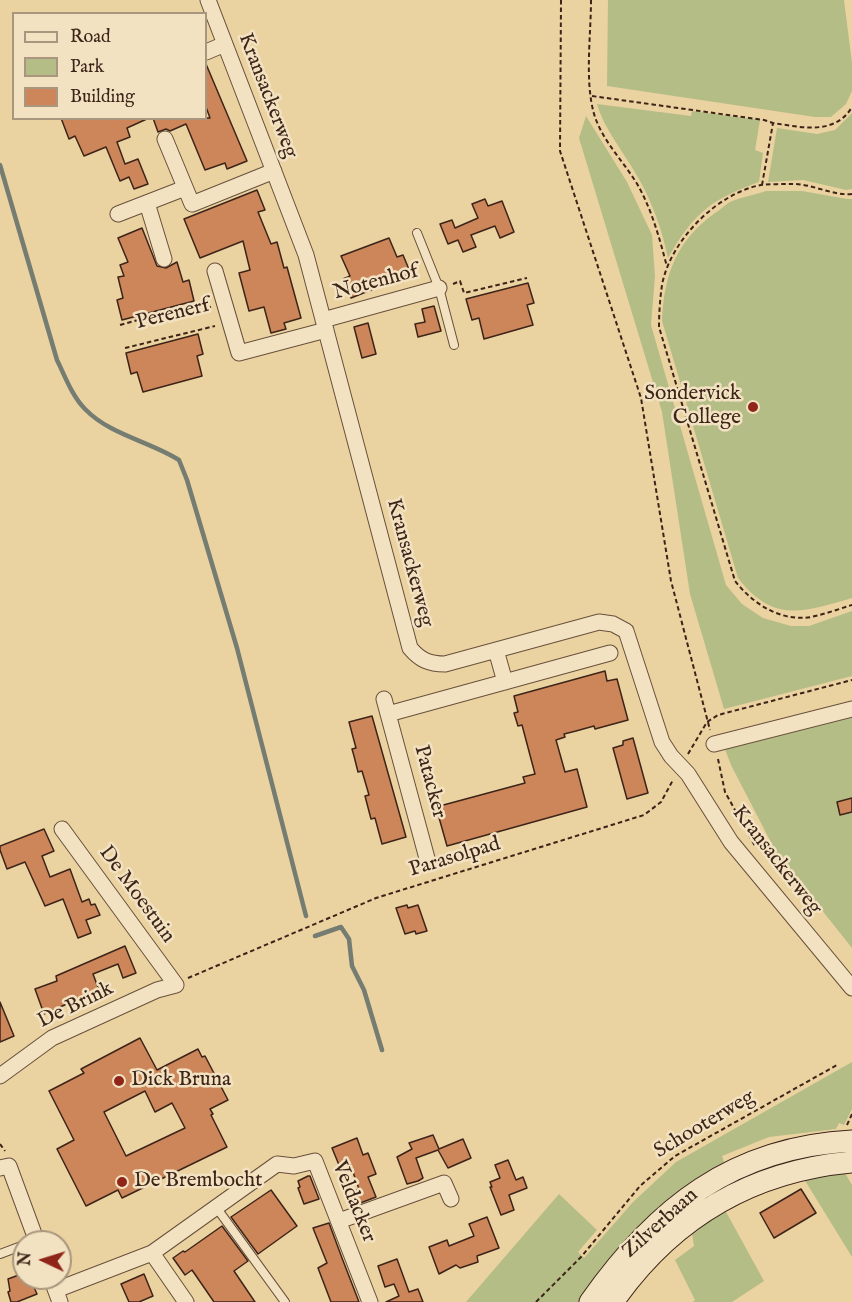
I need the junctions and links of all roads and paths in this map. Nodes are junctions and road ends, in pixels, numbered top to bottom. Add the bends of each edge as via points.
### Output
1 (208, 0) edge
2 (561, 0) edge
3 (591, 0) edge
4 (225, 45) junction
5 (207, 52) edge
6 (591, 96) junction
7 (852, 107) edge
8 (773, 123) junction
9 (165, 139) dead end
10 (274, 171) junction
11 (762, 185) junction
12 (185, 188) junction
13 (852, 194) edge
14 (147, 204) junction
15 (118, 214) dead end
16 (417, 233) dead end
17 (164, 259) dead end
18 (667, 268) junction
19 (215, 271) dead end
20 (527, 278) dead end
21 (460, 282) dead end
22 (439, 288) junction
23 (225, 303) junction
24 (231, 322) junction
25 (120, 325) dead end
26 (325, 325) junction
27 (454, 345) dead end
28 (125, 348) dead end
29 (852, 605) edge
30 (496, 650) junction
31 (610, 653) dead end
32 (852, 680) edge
33 (505, 682) junction
34 (852, 709) edge
35 (707, 722) junction
36 (714, 744) junction
37 (681, 766) junction
38 (62, 829) dead end
39 (756, 847) dead end
40 (428, 862) dead end
41 (176, 985) junction
42 (852, 988) edge
43 (837, 1065) dead end
44 (0, 1076) edge
45 (852, 1141) edge
46 (852, 1162) edge
47 (4, 1167) edge
48 (451, 1199) dead end
49 (216, 1208) junction
50 (339, 1221) junction
51 (28, 1230) edge
52 (152, 1252) junction
53 (72, 1284) edge
54 (186, 1302) edge
55 (285, 1302) edge
56 (370, 1302) edge
57 (536, 1302) edge
58 (590, 1302) edge
59 (613, 1302) edge

1 - 4 street, Kransackerweg
2 - 35 path via 560,151 641,398 671,581
3 - 6 path
4 - 5 street
4 - 10 street, Kransackerweg
6 - 8 path
6 - 18 path via 597,121 650,212
7 - 8 path via 823,128
8 - 11 path
9 - 12 street
10 - 12 street via 192,204
10 - 26 street, Kransackerweg via 306,255
11 - 13 path via 795,184
11 - 18 path via 713,208 692,228
12 - 14 street
14 - 15 street
14 - 17 street
16 - 22 lane, Notenhof
18 - 29 path via 659,327 735,581 744,593 771,612 788,617 810,617
19 - 23 street, Perenerf
20 - 21 path via 464,293
22 - 26 street, Notenhof
22 - 27 lane, Notenhof
23 - 24 street, Perenerf
23 - 25 path, Perenerf via 202,309 200,303
24 - 26 street, Perenerf via 239,353
24 - 28 path, Perenerf
26 - 30 street, Kransackerweg via 410,648 418,658 432,664
30 - 33 street
30 - 37 street, Kransackerweg via 599,622 626,631 662,742
31 - 33 street, Patacker
32 - 35 path via 729,712
33 - 40 street, Patacker via 386,707
34 - 36 street
35 - 36 path
35 - 37 path, Parasolpad
36 - 39 path via 725,792
37 - 41 path, Parasolpad via 661,802 644,815 376,898
37 - 42 street, Kransackerweg via 731,842
38 - 41 street, De Moestuin
41 - 44 street, De Brink via 52,1038
43 - 57 path, Schooterweg via 675,1156 640,1186 581,1257
45 - 58 main road, Zilverbaan via 787,1149 738,1167 700,1188 646,1232
46 - 59 main road, Zilverbaan via 794,1171 725,1199 657,1250
47 - 51 street
48 - 50 street via 444,1183
49 - 50 street, Veldacker via 277,1164 294,1166 315,1161
49 - 52 street, Veldacker
49 - 55 lane
50 - 56 street, Veldacker
52 - 53 street, Veldacker
52 - 54 street

